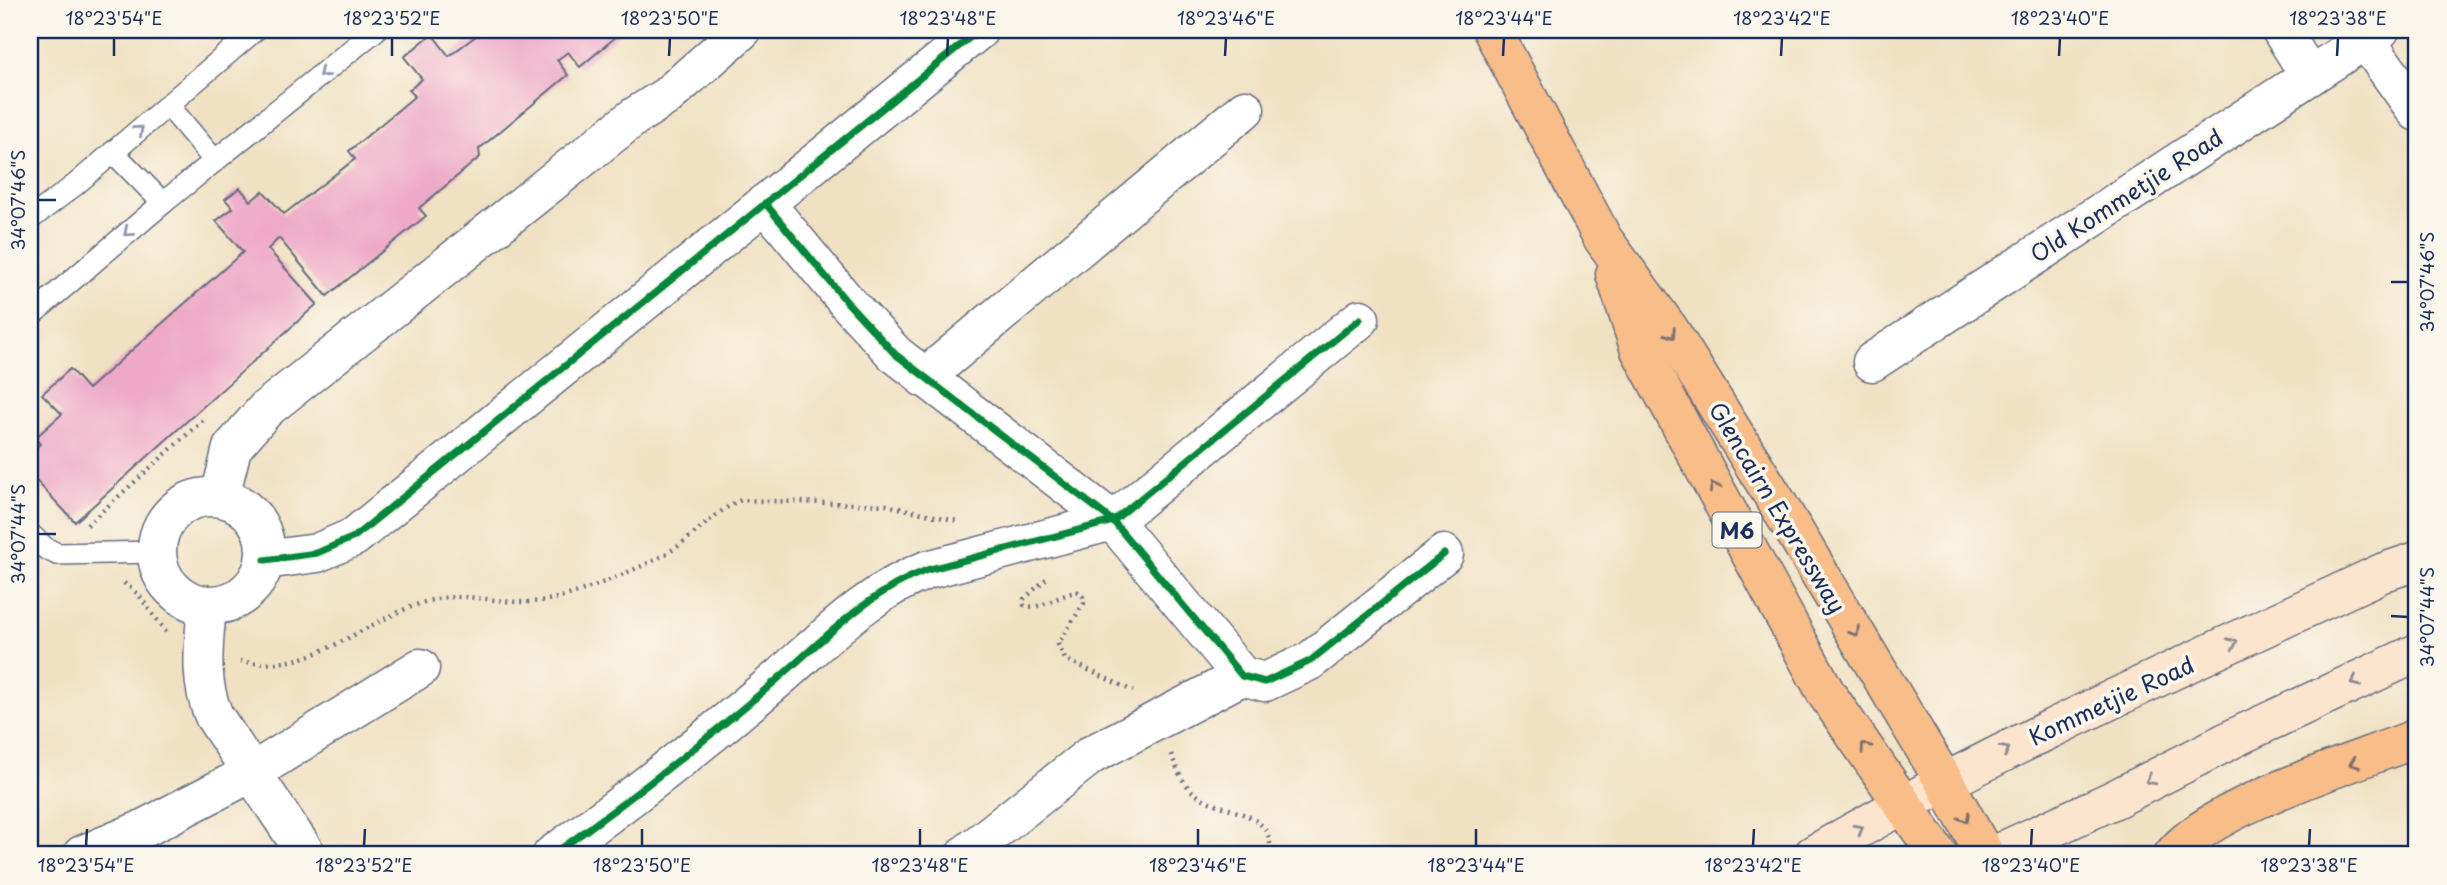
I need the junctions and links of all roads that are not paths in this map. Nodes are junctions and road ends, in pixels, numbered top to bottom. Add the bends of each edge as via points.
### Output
1 (255, 30) edge
2 (376, 30) edge
3 (742, 30) edge
4 (979, 30) edge
5 (1492, 30) edge
6 (2281, 30) edge
7 (2373, 35) edge
8 (2310, 76) junction
9 (168, 105) junction
10 (1245, 109) dead end
11 (2417, 112) edge
12 (113, 152) junction
13 (215, 161) junction
14 (163, 203) junction
15 (765, 203) junction
16 (30, 219) edge
17 (1603, 239) junction
18 (30, 316) edge
19 (1360, 319) dead end
20 (1872, 362) dead end
21 (924, 378) junction
22 (220, 497) junction
23 (1113, 521) junction
24 (30, 534) edge
25 (157, 552) junction
26 (1444, 554) dead end
27 (265, 560) junction
28 (2417, 561) edge
29 (207, 605) junction
30 (2417, 653) edge
31 (420, 668) dead end
32 (1242, 676) junction
33 (2417, 738) edge
34 (251, 773) junction
35 (1944, 781) junction
36 (1905, 803) junction
37 (82, 855) edge
38 (307, 855) edge
39 (552, 855) edge
40 (965, 855) edge
41 (1814, 855) edge
42 (1938, 855) edge
43 (1985, 855) edge
44 (1994, 855) edge
45 (2173, 855) edge

1 - 9 lane
2 -> 13 lane
3 - 22 street via 667,96 634,117 266,409 232,448
4 - 15 street
5 - 17 main road, Glencairn Expressway / M6
6 - 8 street
7 - 8 street, Old Kommetjie Road
7 - 11 street
8 - 20 street, Old Kommetjie Road
12 -> 9 lane
9 - 13 lane
10 - 21 street
12 - 14 lane
12 - 16 lane
13 - 14 lane
14 -> 18 lane
15 - 21 street via 846,301
15 - 27 street via 354,537 317,553
17 -> 35 main road, Glencairn Expressway / M6 via 1676,340
36 -> 17 main road, Glencairn Expressway / M6 via 1826,693 1640,350
19 - 23 street
21 - 23 street
22 - 25 street via 204,497 176,510 159,536
22 - 27 street via 240,505 255,520 264,539
23 - 32 street
23 - 39 street via 927,570 884,590 707,738
24 - 25 lane via 57,554
25 - 29 street via 167,582 178,593
26 - 32 street via 1310,661 1265,682
27 - 29 street via 251,587 223,603
35 -> 28 main road, Kommetjie Road via 2042,731 2384,572
29 - 34 street via 204,689 210,707
30 -> 44 main road
31 - 34 street
32 - 40 street via 1076,765
33 -> 45 main road via 2250,803 2184,841
34 - 37 street
34 - 38 street
35 - 36 main road, Kommetjie Road
35 -> 43 main road, M6
41 -> 36 main road, Kommetjie Road
36 - 42 main road, M6

